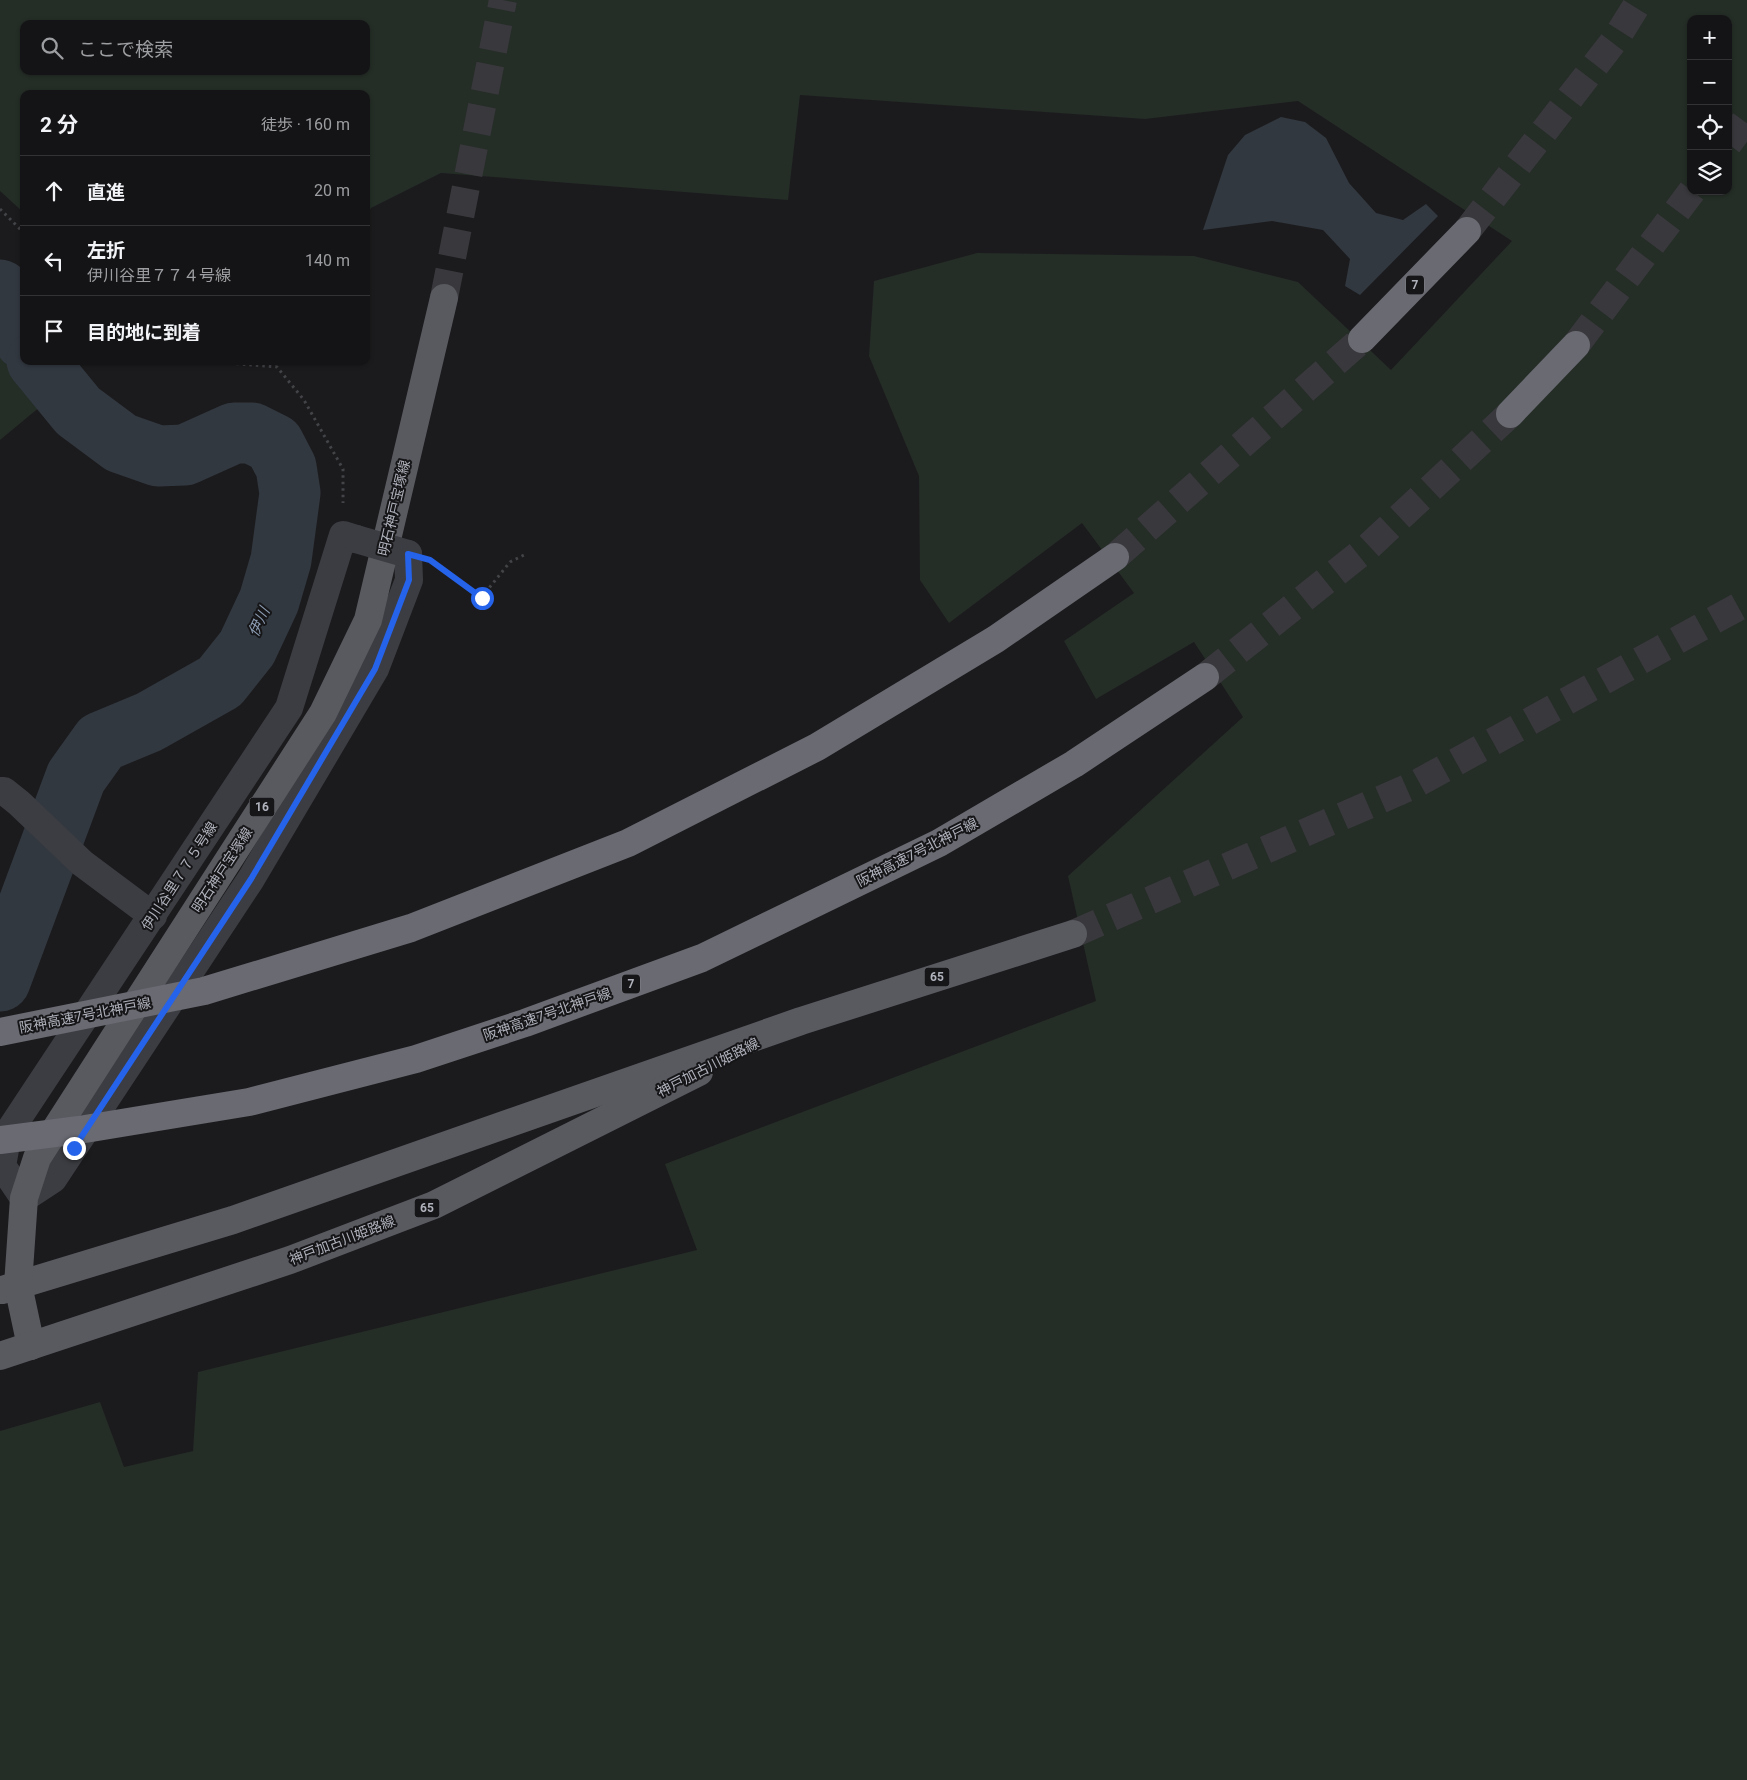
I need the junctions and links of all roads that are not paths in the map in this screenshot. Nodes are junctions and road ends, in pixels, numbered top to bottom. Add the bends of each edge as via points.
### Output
1 (1467, 230) tunnel mouth
2 (444, 298) tunnel mouth
3 (1362, 339) tunnel mouth
4 (1576, 344) tunnel mouth
5 (1510, 414) tunnel mouth
6 (1115, 557) tunnel mouth
7 (1205, 677) tunnel mouth
8 (10, 797) edge
9 (153, 916) junction
10 (1073, 934) tunnel mouth
11 (802, 1020) junction
12 (0, 1032) edge
13 (0, 1140) edge
14 (24, 1198) junction
15 (9, 1288) edge
16 (31, 1346) junction
17 (0, 1356) edge

1 - 3 highway, 7
2 - 14 main road, 明石神戸宝塚線 / 16 via 368,620 323,714 37,1158
4 - 5 highway
6 - 12 highway, 阪神高速7号北神戸線, bridge via 996,639 817,747 628,843 411,928 204,991
7 - 13 highway, 阪神高速7号北神戸線 / 7, bridge via 1074,764 939,843 702,958 416,1059 305,1088 250,1102
8 - 9 street via 82,863
9 - 14 street, 伊川谷里７７５号線 via 8,1133 2,1166
9 - 14 street, 伊川谷里７７５号線, bridge via 288,708 349,537 408,554 409,580 375,669 266,854 53,1179
10 - 11 main road, 神戸加古川姫路線 / 65
11 - 15 main road, 神戸加古川姫路線 / 65 via 233,1220
11 - 16 main road, 神戸加古川姫路線 / 65 via 434,1205 290,1260
14 - 15 main road, 明石神戸宝塚線 / 16
15 - 16 main road, 明石神戸宝塚線 / 16
16 - 17 main road

